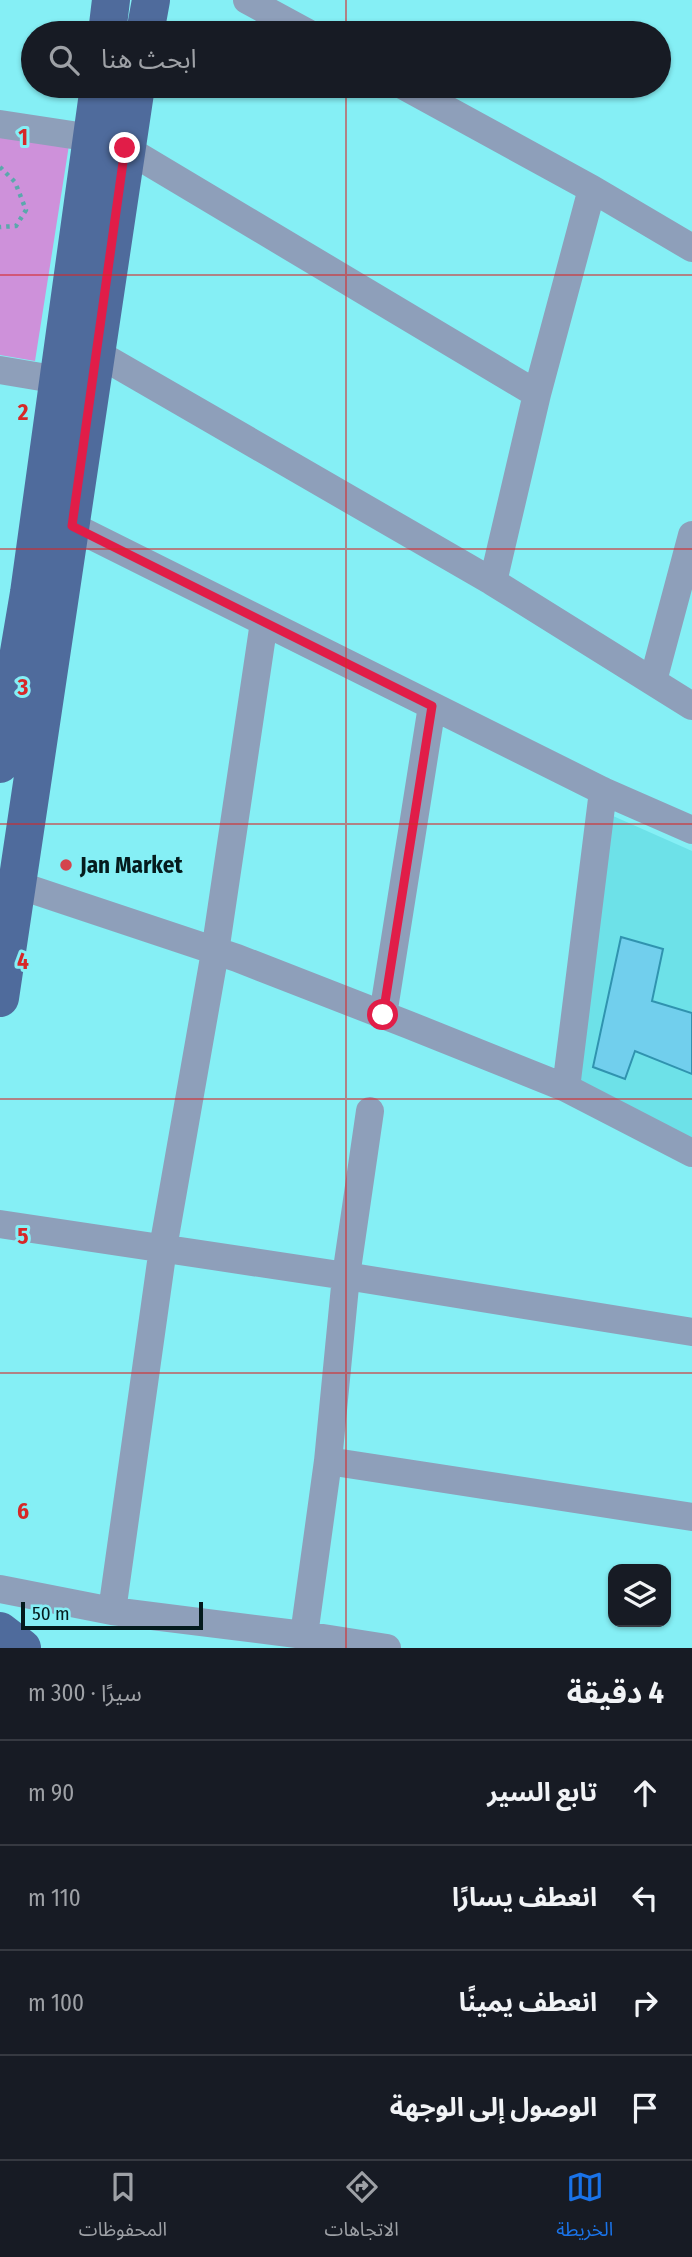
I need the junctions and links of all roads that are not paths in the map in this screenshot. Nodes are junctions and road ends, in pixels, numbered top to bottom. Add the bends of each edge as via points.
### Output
1 (111, 0) edge
2 (151, 0) edge
3 (247, 0) edge
4 (108, 21) edge
5 (147, 21) edge
6 (286, 21) edge
7 (101, 98) edge
8 (130, 98) edge
9 (426, 98) edge
10 (0, 124) edge
11 (108, 143) junction
12 (592, 189) junction
13 (692, 248) edge
14 (95, 352) junction
15 (0, 370) edge
16 (59, 380) junction
17 (537, 394) junction
18 (72, 526) junction
19 (692, 534) edge
20 (493, 582) junction
21 (264, 622) junction
22 (653, 681) junction
23 (432, 706) junction
24 (692, 706) edge
25 (0, 764) edge
26 (603, 790) junction
27 (692, 830) edge
28 (15, 884) junction
29 (215, 952) junction
30 (1, 986) edge
31 (383, 1015) junction
32 (566, 1088) junction
33 (370, 1111) dead end
34 (692, 1153) edge
35 (0, 1224) edge
36 (163, 1248) junction
37 (346, 1276) junction
38 (692, 1332) edge
39 (328, 1461) junction
40 (692, 1517) edge
41 (0, 1589) edge
42 (112, 1611) junction
43 (0, 1631) edge
44 (304, 1635) junction
45 (22, 1648) edge
46 (387, 1648) edge

1 - 4 main road
2 - 5 main road
3 - 6 street
7 - 11 main road
8 - 11 main road
9 - 12 street
10 - 11 street
11 - 14 main road
11 - 16 main road
11 - 17 street
12 - 13 street
12 - 17 street
14 - 18 main road
14 - 20 street
15 - 16 street
16 - 25 main road
17 - 20 street
18 - 21 street
18 - 28 main road
19 - 22 street
20 - 22 street
21 - 23 street
21 - 29 street
22 - 24 street
23 - 26 street
23 - 31 street
26 - 27 street
26 - 32 street
28 - 29 street
28 - 30 main road
29 - 31 street
29 - 36 street
31 - 32 street
32 - 34 street
33 - 37 street
35 - 36 street
36 - 37 street
36 - 42 street
37 - 38 street
37 - 39 street
39 - 40 street
39 - 44 street
41 - 42 street
42 - 44 street
43 - 45 main road
44 - 46 street

